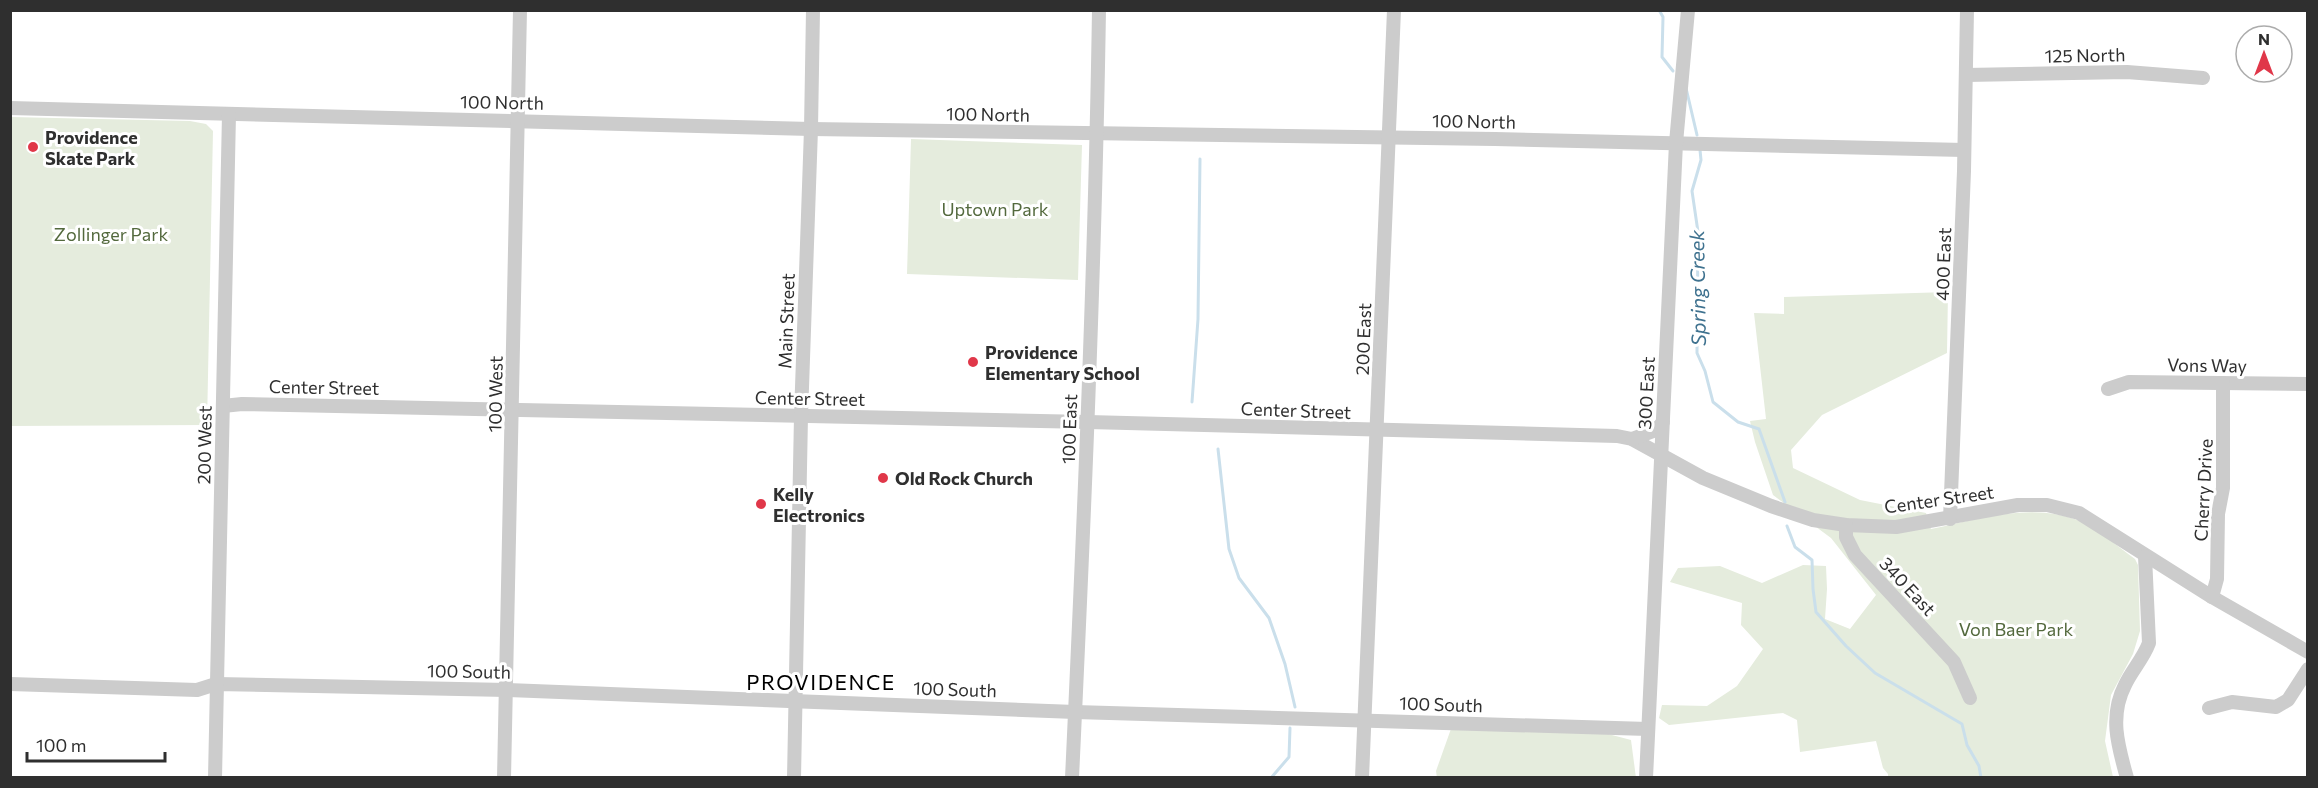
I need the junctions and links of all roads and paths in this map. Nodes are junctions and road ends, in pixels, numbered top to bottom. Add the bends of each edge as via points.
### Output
1 (520, 10) edge
2 (813, 10) edge
3 (1099, 10) edge
4 (1394, 10) edge
5 (1688, 10) edge
6 (1968, 10) edge
7 (1966, 75) junction
8 (2203, 78) dead end
9 (10, 108) edge
10 (229, 114) junction
11 (518, 121) junction
12 (811, 129) junction
13 (1097, 134) junction
14 (1388, 138) junction
15 (1676, 143) junction
16 (1964, 150) junction
17 (2223, 383) junction
18 (2307, 384) edge
19 (2108, 389) dead end
20 (223, 406) junction
21 (513, 409) junction
22 (801, 416) junction
23 (1088, 422) junction
24 (1663, 422) junction
25 (1378, 430) junction
26 (1632, 439) junction
27 (1661, 455) junction
28 (1950, 519) junction
29 (1846, 525) junction
30 (2145, 556) junction
31 (2212, 597) junction
32 (2307, 652) edge
33 (2307, 669) edge
34 (10, 684) edge
35 (216, 684) junction
36 (507, 690) junction
37 (1970, 698) dead end
38 (797, 701) junction
39 (2209, 708) dead end
40 (1075, 712) junction
41 (1365, 719) junction
42 (1648, 729) junction
43 (215, 777) edge
44 (504, 777) edge
45 (794, 777) edge
46 (1072, 777) edge
47 (1362, 777) edge
48 (1646, 777) edge
49 (2127, 777) edge

1 - 11 street, 100 West
2 - 12 street, Main Street
3 - 13 street, 100 East
4 - 14 street, 200 East
5 - 15 street, 300 East
6 - 7 street, 400 East
7 - 8 street, 125 North via 2127,72
7 - 16 street, 400 East
9 - 10 street, 100 North
10 - 11 street, 100 North
10 - 20 street, 200 West
11 - 12 street, 100 North
11 - 21 street, 100 West
12 - 13 street, 100 North
12 - 22 street, Main Street
13 - 14 street, 100 North
13 - 23 street, 100 East
14 - 15 street, 100 North
14 - 25 street, 200 East
15 - 16 street, 100 North
15 - 24 street, 300 East
16 - 28 street, 400 East
17 - 18 street, Vons Way
17 - 19 street, Vons Way via 2129,382
17 - 31 street, Cherry Drive via 2223,488 2218,514 2217,579
20 - 21 street, Center Street
20 - 35 street, 200 West
21 - 22 street, Center Street
21 - 36 street, 100 West
22 - 23 street, Center Street
22 - 38 street, Main Street
23 - 25 street, Center Street
23 - 40 street, 100 East
24 - 26 street via 1656,430
24 - 27 street, 300 East
25 - 26 street, Center Street
25 - 41 street, 200 East
26 - 27 street, Center Street
27 - 29 street, Center Street via 1771,506 1813,520
27 - 42 street, 300 East
28 - 29 street, Center Street via 1896,527
28 - 30 street, Center Street via 2018,505 2047,505 2079,513
29 - 37 street, 340 East via 1846,537 1855,555 1954,662
30 - 31 street, Center Street
30 - 49 street via 2148,643 2145,655 2125,684 2115,717
31 - 32 street, Center Street
33 - 39 street via 2288,700 2276,706 2232,702
34 - 35 street, 100 South via 197,690
35 - 36 street, 100 South
35 - 43 street, 200 West
36 - 38 street, 100 South
36 - 44 street, 100 West
38 - 40 street, 100 South
38 - 45 street, Main Street
40 - 41 street, 100 South
40 - 46 street, 100 East
41 - 42 street, 100 South
41 - 47 street, 200 East
42 - 48 street, 300 East

